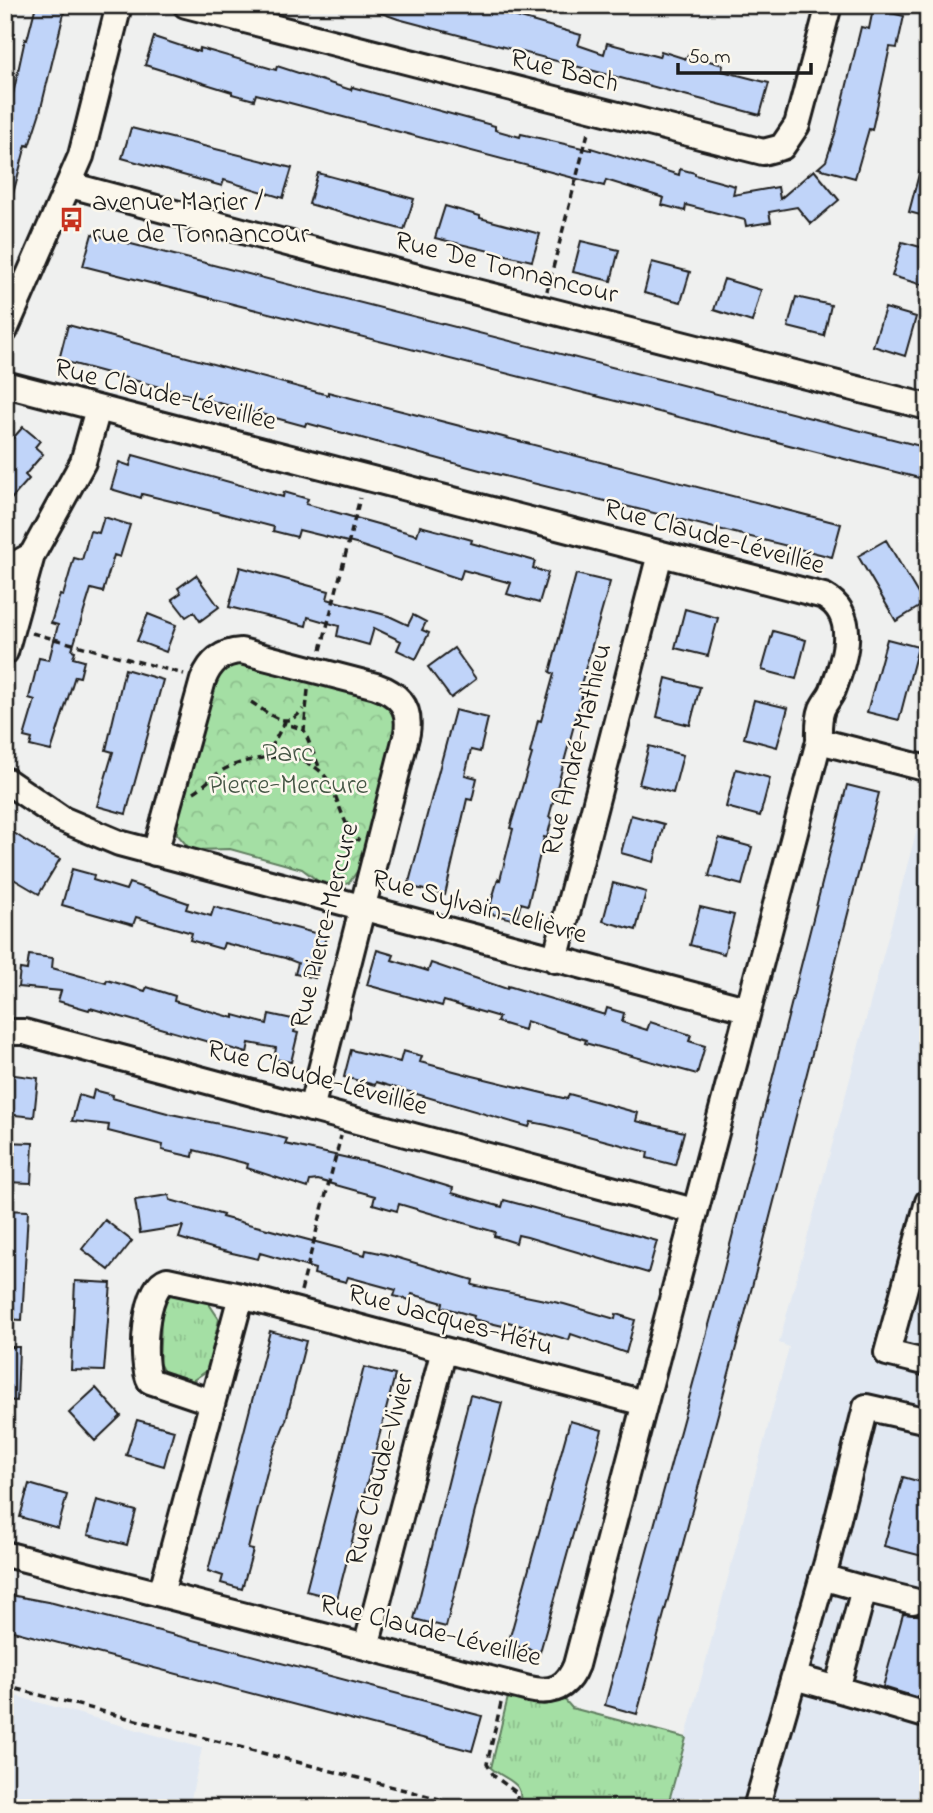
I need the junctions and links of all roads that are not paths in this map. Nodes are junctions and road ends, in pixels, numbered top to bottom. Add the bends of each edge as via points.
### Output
1 (119, 5) edge
2 (186, 5) edge
3 (829, 5) edge
4 (70, 185) junction
5 (5, 330) edge
6 (5, 384) edge
7 (928, 407) edge
8 (98, 409) junction
9 (660, 554) junction
10 (32, 555) junction
11 (5, 570) edge
12 (5, 652) edge
13 (819, 741) junction
14 (928, 769) edge
15 (5, 780) edge
16 (155, 853) junction
17 (362, 908) junction
18 (555, 960) junction
19 (746, 1009) junction
20 (5, 1032) edge
21 (311, 1109) junction
22 (928, 1202) edge
23 (694, 1211) junction
24 (241, 1296) junction
25 (443, 1350) junction
26 (928, 1363) edge
27 (212, 1402) junction
28 (644, 1404) junction
29 (928, 1421) edge
30 (5, 1554) edge
31 (822, 1577) junction
32 (864, 1589) junction
33 (161, 1594) junction
34 (913, 1601) dead end
35 (366, 1647) junction
36 (793, 1677) junction
37 (837, 1689) junction
38 (928, 1712) edge
39 (756, 1808) edge

1 - 4 street
2 - 3 street, Rue Bach via 763,152 782,147 797,125
4 - 5 street
4 - 7 street, Rue De Tonnancour
6 - 8 street, Rue Claude-Léveillée
8 - 9 street, Rue Claude-Léveillée
8 - 10 street via 83,462
9 - 13 street, Rue Claude-Léveillée via 834,601 845,617 847,634 833,690 821,713
9 - 18 street, Rue André-Mathieu
10 - 11 street
10 - 12 street
13 - 14 street
13 - 19 street, Rue Claude-Léveillée
15 - 16 street, Rue Sylvain-Lelièvre via 79,827
16 - 17 street, Rue Sylvain-Lelièvre
16 - 17 street, Rue Pierre-Mercure via 206,671 231,651 263,656 386,690 406,708 407,733
17 - 18 street, Rue Sylvain-Lelièvre
17 - 21 street, Rue Pierre-Mercure
18 - 19 street, Rue Sylvain-Lelièvre
19 - 23 street, Rue Claude-Léveillée
20 - 21 street, Rue Claude-Léveillée via 24,1032
21 - 23 street, Rue Claude-Léveillée
22 - 26 street via 887,1353
23 - 28 street, Rue Claude-Léveillée
24 - 25 street, Rue Jacques-Hétu
24 - 27 street
24 - 27 street, Rue Jacques-Hétu via 167,1280 150,1298 145,1368 150,1381
25 - 28 street, Rue Jacques-Hétu
25 - 35 street, Rue Claude-Vivier
27 - 33 street
28 - 35 street, Rue Claude-Léveillée via 576,1665 563,1685 540,1692
29 - 31 street via 866,1407
30 - 33 street, Rue Claude-Léveillée
31 - 32 street
31 - 36 street
32 - 34 street
32 - 37 street
33 - 35 street, Rue Claude-Léveillée
36 - 37 street
36 - 39 street
37 - 38 street

